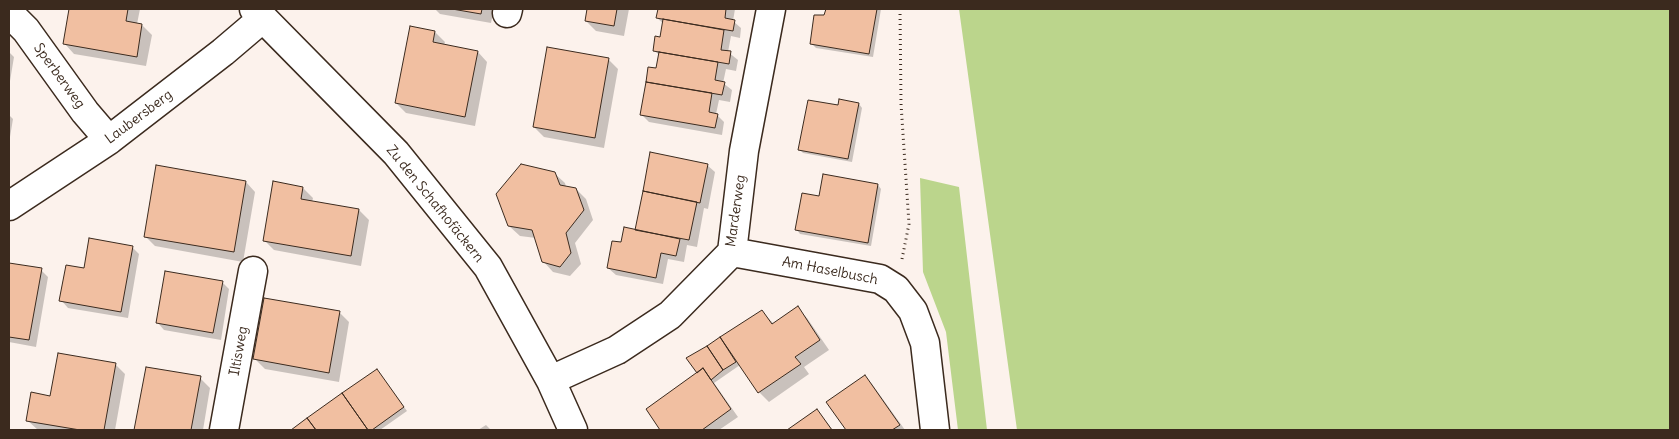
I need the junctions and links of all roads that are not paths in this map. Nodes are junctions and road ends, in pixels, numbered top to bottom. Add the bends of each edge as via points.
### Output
1 (771, 9) edge
2 (9, 13) edge
3 (258, 14) edge
4 (109, 140) junction
5 (9, 206) edge
6 (732, 252) junction
7 (253, 271) dead end
8 (551, 380) junction
9 (224, 430) edge
10 (573, 430) edge
11 (934, 430) edge

1 - 6 street, Marderweg via 744,151
2 - 4 street, Sperberweg via 26,30
3 - 4 street, Laubersberg via 223,52
3 - 8 street, Zu den Schafhofäckern via 396,153 488,268
4 - 5 street, Laubersberg
6 - 8 street, Marderweg via 670,315 617,350
6 - 11 street, Am Haselbusch via 872,277 896,289 912,311 925,343
7 - 9 street, Iltisweg
8 - 10 street, Zu den Schafhofäckern

